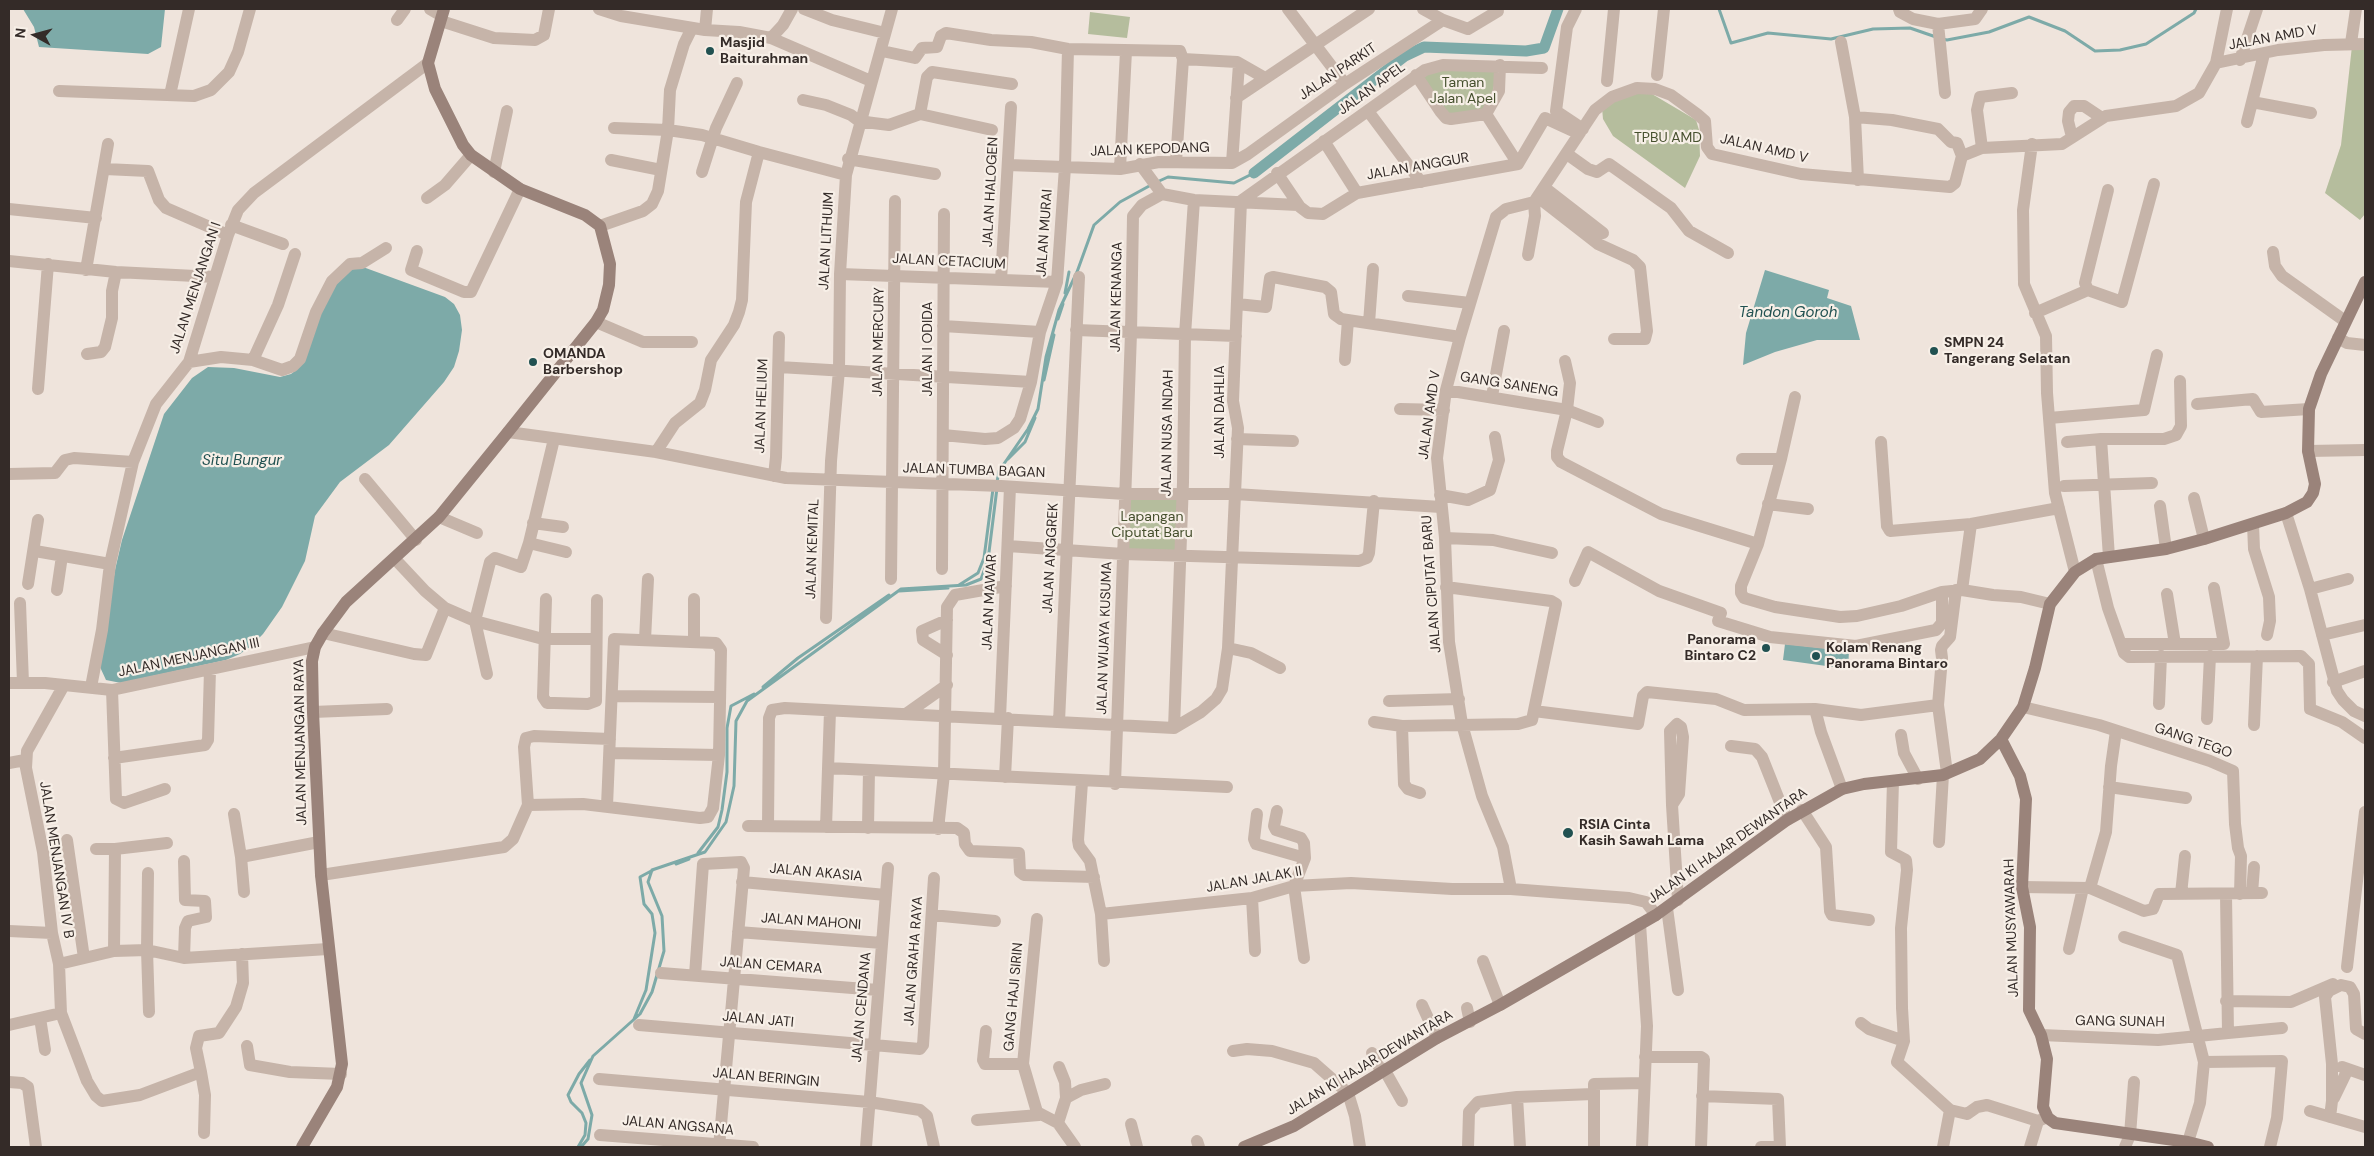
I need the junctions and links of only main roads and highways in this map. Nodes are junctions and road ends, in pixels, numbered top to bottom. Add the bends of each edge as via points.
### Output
1 (443, 15) edge
2 (2365, 282) edge
3 (2001, 739) junction
4 (2198, 1145) edge
5 (1250, 1146) edge
6 (302, 1147) edge

1 - 6 main road, JALAN MENJANGAN RAYA via 428,63 435,89 463,144 471,155 520,189 585,214 600,226 610,264 609,285 603,310 596,322 439,517 346,602 315,647 312,662 313,712 320,874 341,1074 337,1087
2 - 3 main road, JALAN KI HAJAR DEWANTARA via 2321,374 2309,409 2308,451 2315,484 2307,502 2286,513 2204,539 2166,549 2096,559 2075,572 2050,604 2023,708
3 - 4 main road, JALAN MUSYAWARAH via 2020,776 2026,799 2022,887 2030,927 2029,1010 2041,1035 2047,1059 2043,1120
3 - 5 main road, JALAN KI HAJAR DEWANTARA via 1980,758 1945,774 1864,784 1842,790 1802,810 1640,924 1382,1070 1294,1126

